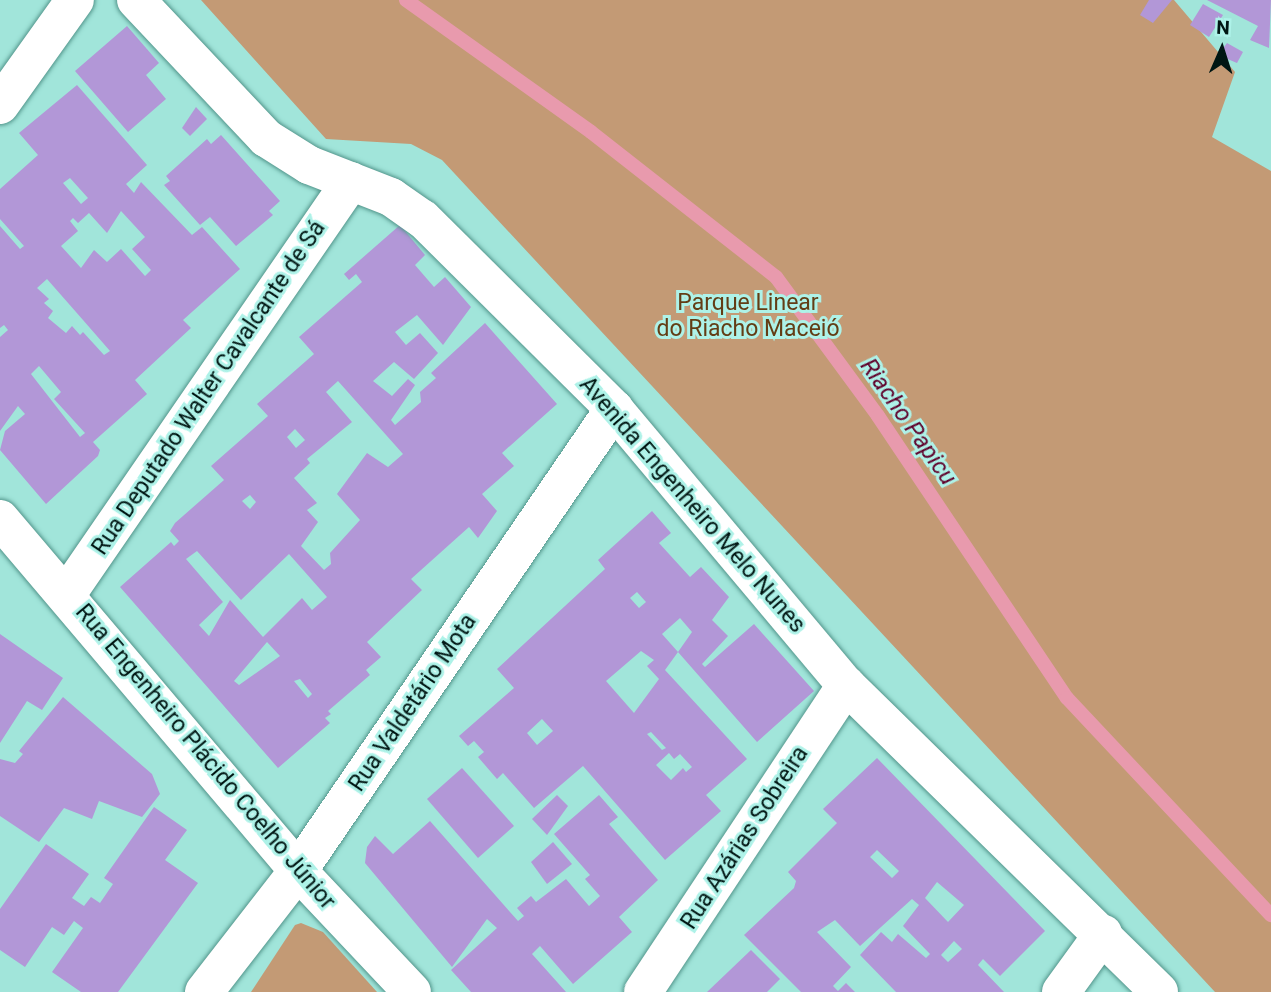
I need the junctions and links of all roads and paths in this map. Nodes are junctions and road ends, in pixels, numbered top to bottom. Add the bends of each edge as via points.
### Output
1 (75, 0) edge
2 (136, 0) edge
3 (0, 105) edge
4 (351, 181) junction
5 (614, 408) junction
6 (0, 519) edge
7 (67, 594) junction
8 (846, 685) junction
9 (298, 871) junction
10 (1103, 934) junction
11 (204, 992) edge
12 (412, 992) edge
13 (643, 992) edge
14 (1062, 992) edge
15 (1159, 992) edge

1 - 3 street
2 - 4 street, Avenida Engenheiro Melo Nunes via 266,138 309,165
4 - 5 street, Avenida Engenheiro Melo Nunes via 391,197 423,219
4 - 7 street, Rua Deputado Walter Cavalcante de Sá
5 - 8 street, Avenida Engenheiro Melo Nunes
5 - 9 street, Rua Valdetário Mota
6 - 7 street, Rua Engenheiro Plácido Coelho Júnior
7 - 9 street, Rua Engenheiro Plácido Coelho Júnior
8 - 10 street, Avenida Engenheiro Melo Nunes
8 - 13 street, Rua Azárias Sobreira
9 - 11 street, Rua Valdetário Mota
9 - 12 street, Rua Engenheiro Plácido Coelho Júnior
10 - 14 street
10 - 15 street, Avenida Engenheiro Melo Nunes

